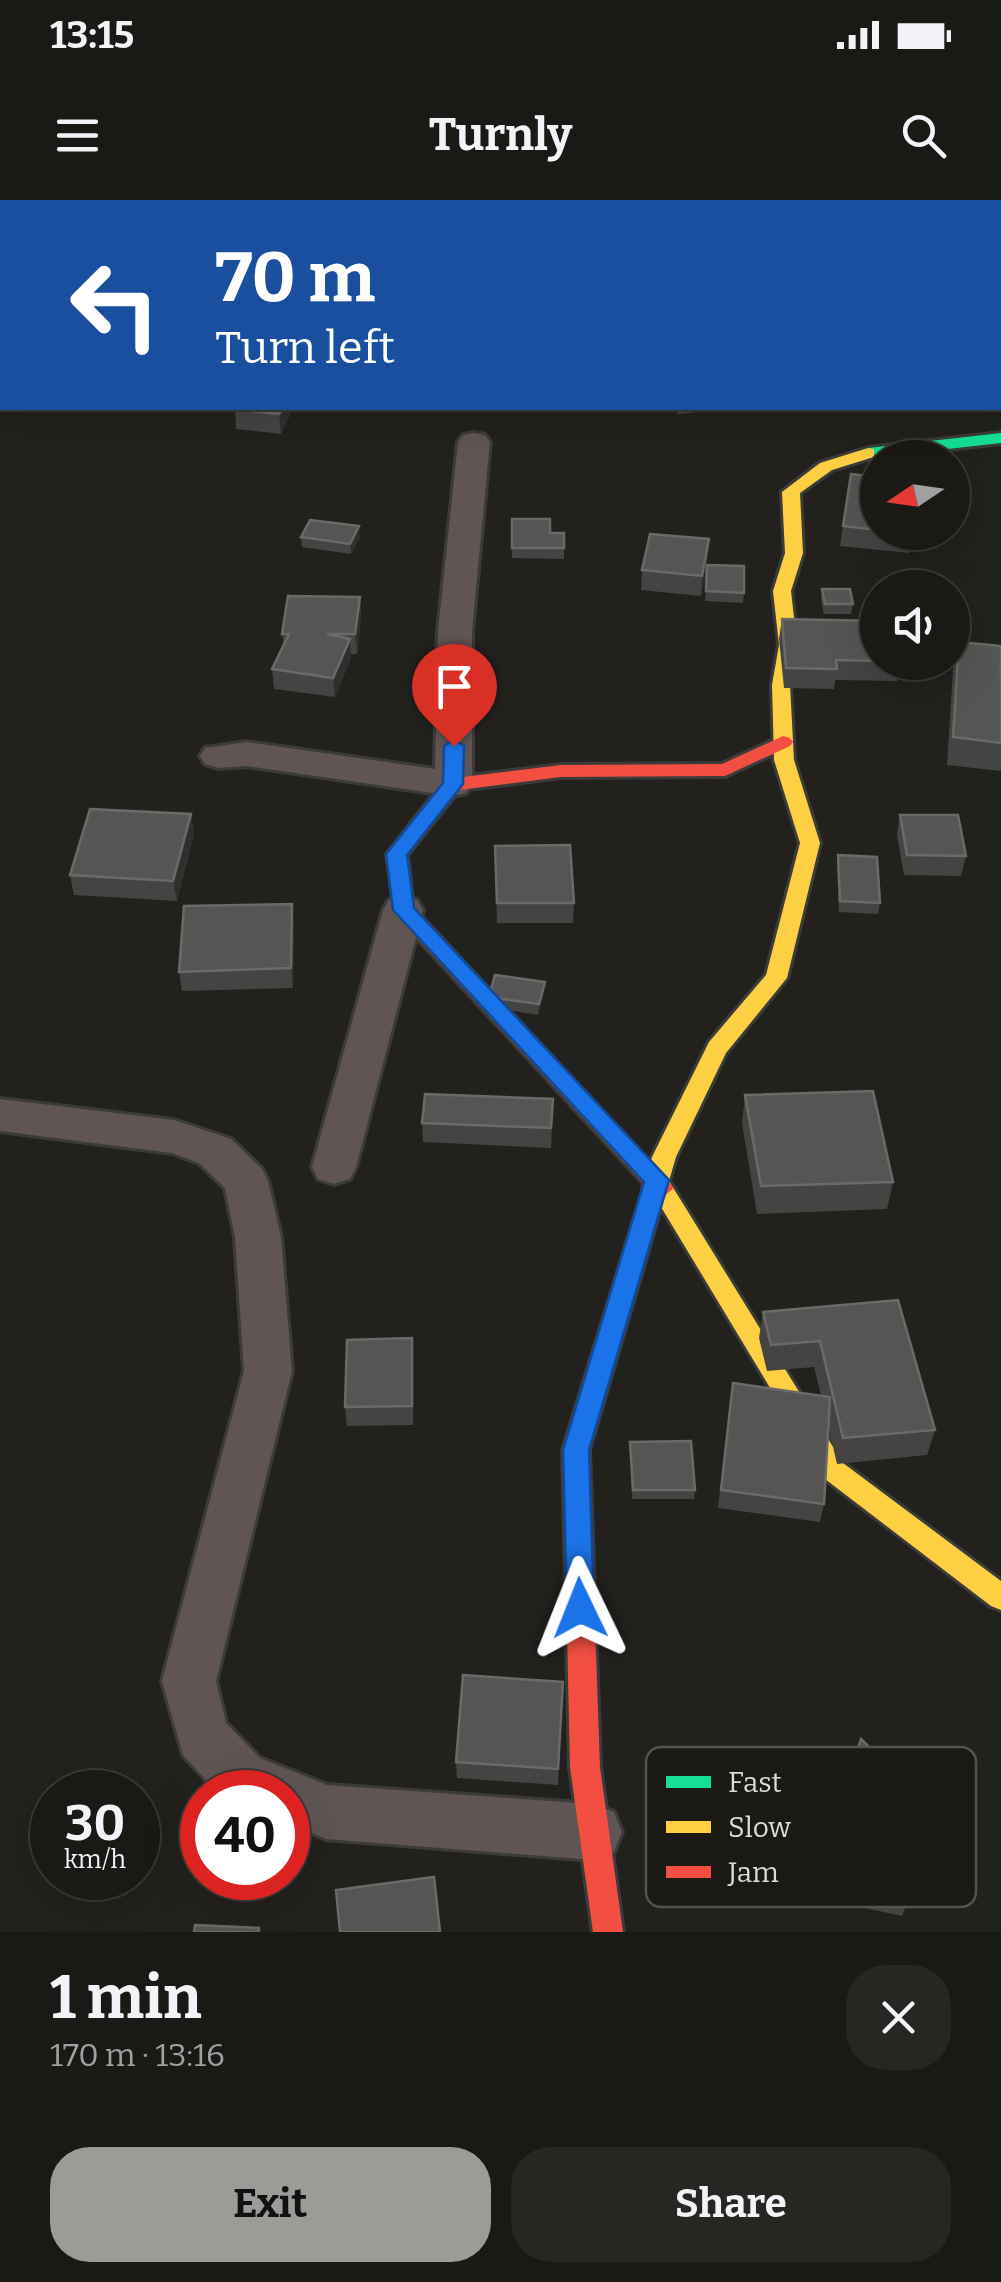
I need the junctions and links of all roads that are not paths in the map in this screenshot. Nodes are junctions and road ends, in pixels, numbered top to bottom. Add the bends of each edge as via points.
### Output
1 (1001, 438) edge
2 (474, 442) dead end
3 (783, 742) junction
4 (218, 756) dead end
5 (453, 784) junction
6 (404, 910) junction
7 (0, 1115) edge
8 (334, 1166) dead end
9 (657, 1180) junction
10 (1001, 1597) edge
11 (234, 1770) edge
12 (310, 1805) edge
13 (594, 1832) junction
14 (608, 1932) edge

1 - 3 street via 976,446 844,456 806,474 791,492 794,553 782,591 788,645
2 - 5 street via 456,631
3 - 5 street via 725,770 561,771
3 - 9 street via 810,843 776,978 717,1048
4 - 5 street via 247,754
5 - 6 street via 397,854
6 - 8 street
6 - 9 street
7 - 11 street via 174,1137 215,1151 246,1182 258,1237 268,1371 189,1681 202,1736
9 - 10 street via 834,1471
9 - 13 street via 576,1450 585,1767
12 - 13 street via 326,1812
13 - 14 street

